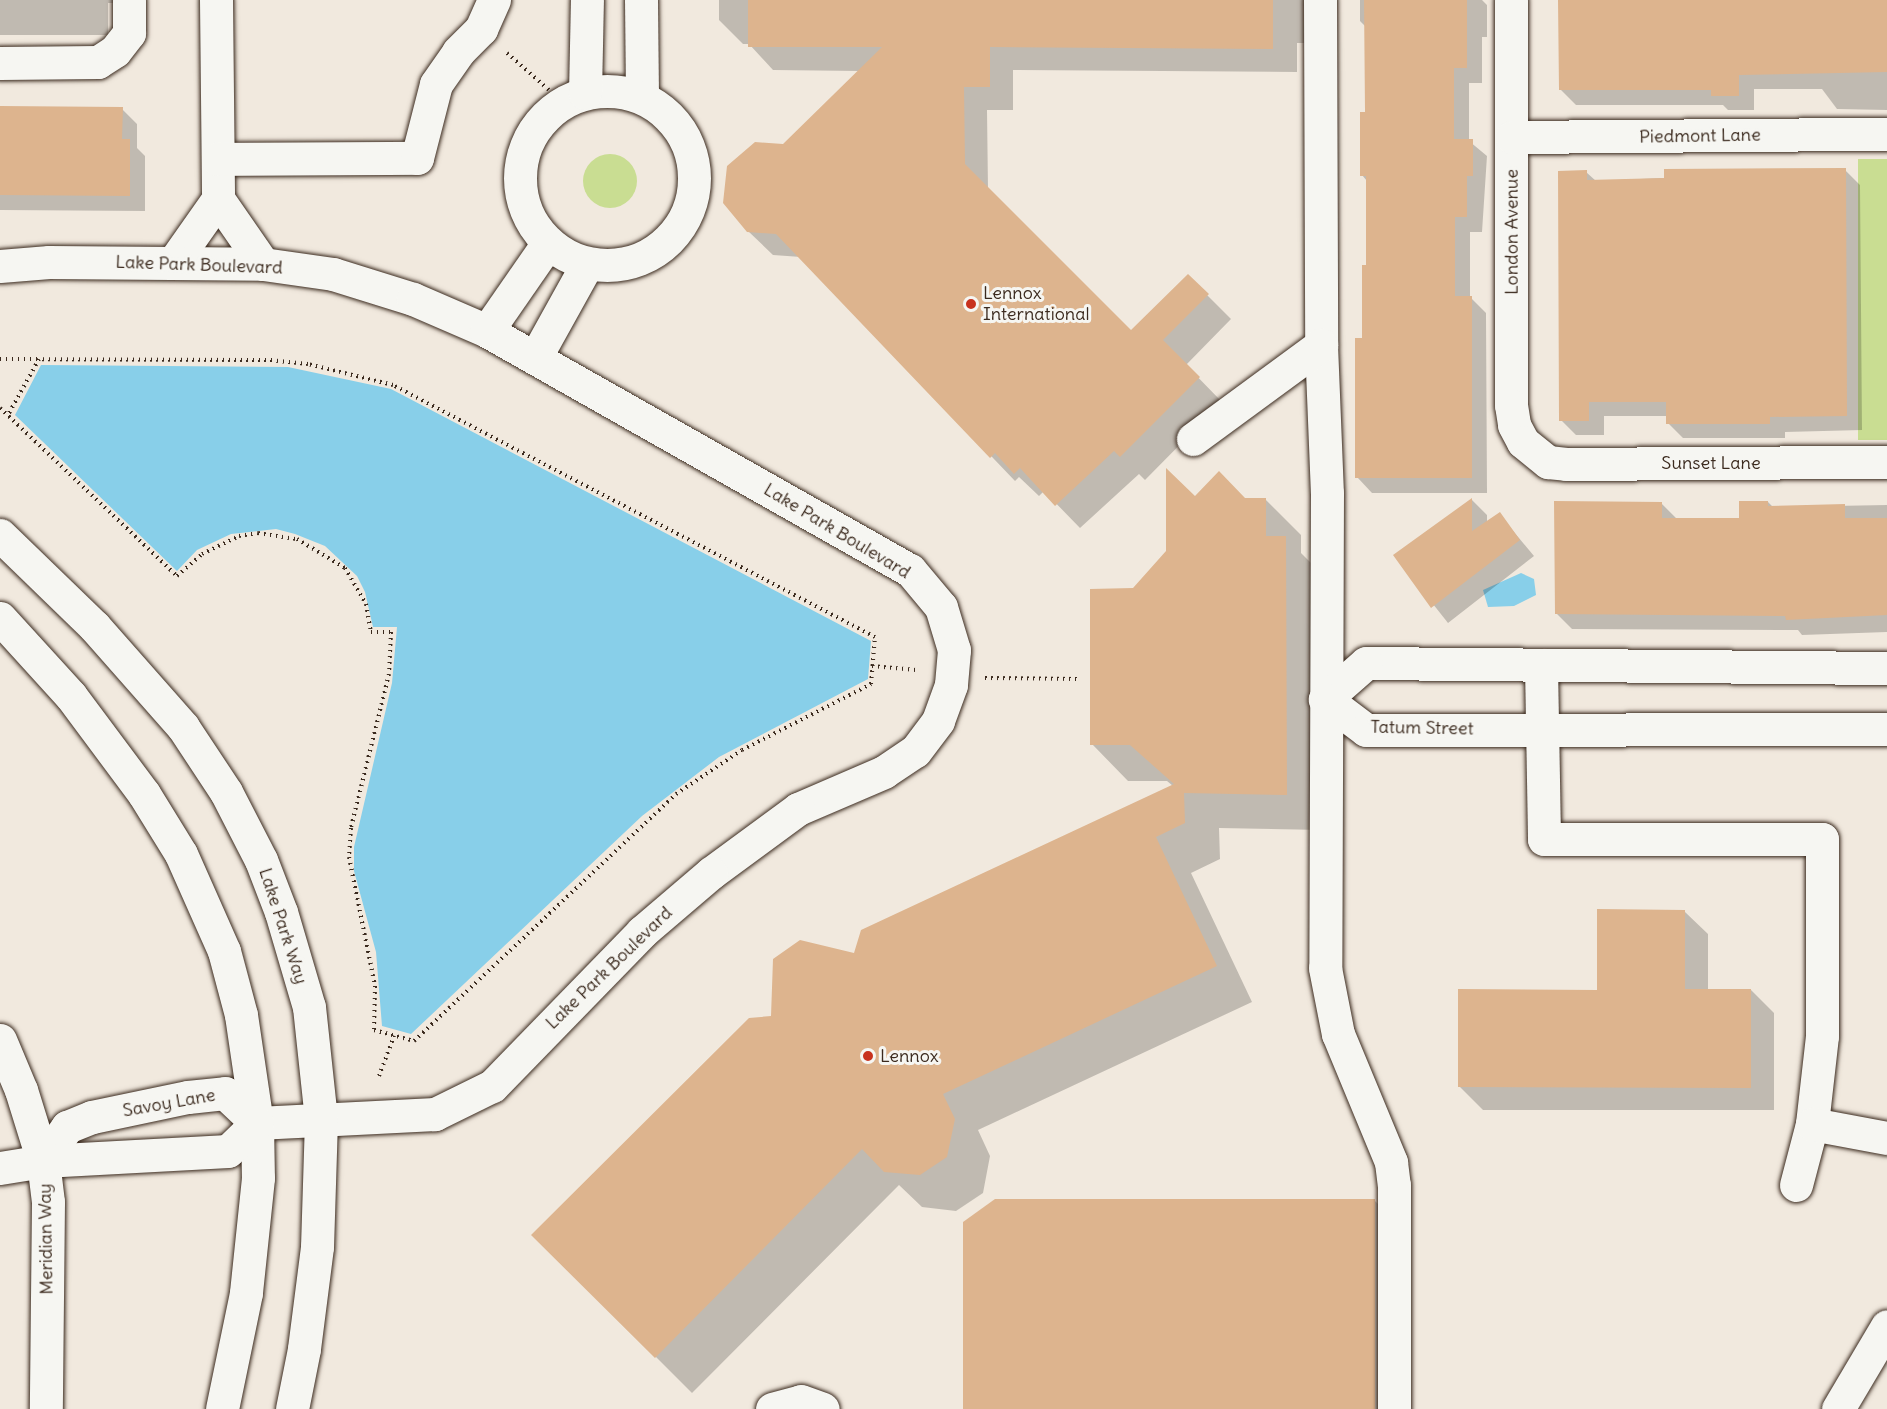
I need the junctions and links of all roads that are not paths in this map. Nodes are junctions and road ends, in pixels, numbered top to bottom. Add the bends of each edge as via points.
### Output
1 (129, 0) edge
2 (216, 0) edge
3 (587, 0) edge
4 (641, 0) edge
5 (1320, 0) edge
6 (1511, 0) edge
7 (488, 15) edge
8 (0, 63) edge
9 (642, 97) junction
10 (574, 98) junction
11 (1887, 134) edge
12 (1512, 137) junction
13 (218, 159) junction
14 (218, 199) junction
15 (548, 243) junction
16 (173, 263) junction
17 (263, 264) junction
18 (587, 264) junction
19 (0, 266) edge
20 (487, 331) junction
21 (1321, 345) junction
22 (535, 358) junction
23 (1193, 439) dead end
24 (1537, 454) joint
25 (1887, 462) edge
26 (0, 535) edge
27 (0, 618) edge
28 (1541, 665) junction
29 (1887, 668) edge
30 (1325, 699) junction
31 (1887, 729) edge
32 (1542, 730) junction
33 (0, 1040) edge
34 (147, 1105) junction
35 (321, 1120) junction
36 (257, 1123) junction
37 (1812, 1124) junction
38 (1887, 1138) edge
39 (151, 1157) junction
40 (43, 1161) junction
41 (0, 1168) edge
42 (1796, 1185) dead end
43 (1887, 1326) edge
44 (46, 1409) edge
45 (222, 1409) edge
46 (291, 1409) edge
47 (772, 1409) edge
48 (823, 1409) edge
49 (1394, 1409) edge
50 (1838, 1409) edge

1 - 8 street via 129,33 115,51 98,62
2 - 13 street
3 - 10 street
4 - 9 street
5 - 21 street
6 - 12 street, London Avenue
7 - 13 street via 436,84 417,158
9 - 10 street via 612,91
9 - 18 street via 666,113 684,136 694,163 694,192 668,242 644,258 616,266
10 - 15 street via 533,131 519,169 525,210
11 - 12 street, Piedmont Lane
12 - 24 street, London Avenue via 1510,405 1514,425
13 - 14 street
14 - 16 street
14 - 17 street
15 - 18 street
15 - 20 street
16 - 17 street, Lake Park Boulevard
16 - 19 street, Lake Park Boulevard via 49,262
17 - 20 street, Lake Park Boulevard via 333,274 413,299
18 - 22 street
20 - 22 street, Lake Park Boulevard
21 - 23 street
21 - 30 street via 1327,493
22 - 35 street, Lake Park Boulevard via 910,570 941,606 954,650 951,685 938,721 915,751 884,772 798,809 711,873 642,932 492,1086 435,1114
24 - 25 street, Sunset Lane via 1548,462 1566,464
26 - 35 street, Lake Park Way via 144,682 183,727 226,792 261,860 309,1007
27 - 36 street via 71,696 144,794 181,854 224,951 241,1015
28 - 29 street
28 - 30 street via 1366,663
28 - 32 street
30 - 32 street, Tatum Street via 1366,730
30 - 49 street via 1325,969 1338,1034 1391,1162
31 - 32 street, Tatum Street
32 - 37 street via 1544,839 1822,839 1822,1036
33 - 40 street, Meridian Way via 21,1090
34 - 36 street, Savoy Lane via 225,1094
34 - 39 street
34 - 40 street, Savoy Lane via 66,1127
35 - 36 street, Lake Park Boulevard
35 - 46 street, Lake Park Way via 317,1247 304,1349
36 - 39 street via 228,1151
36 - 45 street via 255,1228
37 - 38 street
37 - 42 street
39 - 40 street
40 - 41 street
40 - 44 street, Meridian Way via 48,1202
43 - 50 street
47 - 48 street via 801,1401

